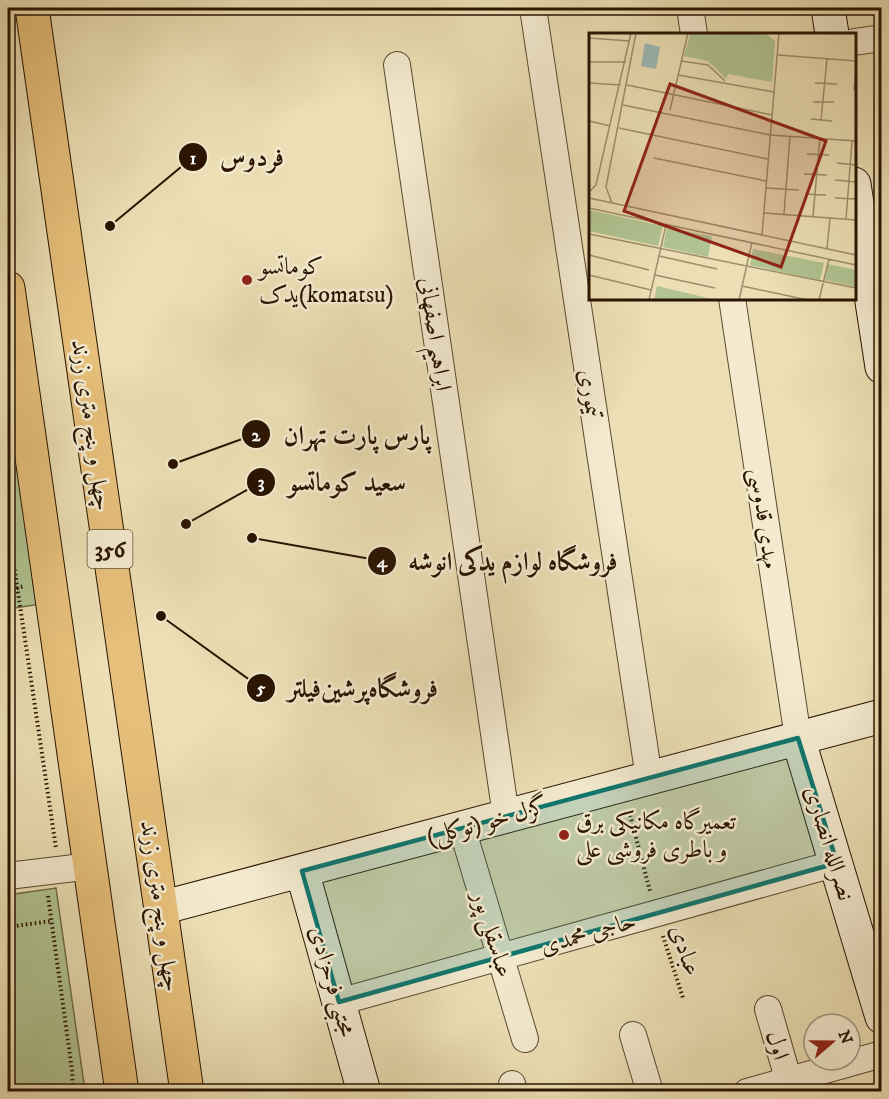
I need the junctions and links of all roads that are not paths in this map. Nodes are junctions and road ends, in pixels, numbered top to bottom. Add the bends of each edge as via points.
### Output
1 (32, 8) edge
2 (533, 8) edge
3 (690, 8) edge
4 (828, 8) edge
5 (694, 33) edge
6 (832, 33) edge
7 (882, 38) edge
8 (856, 42) edge
9 (397, 65) dead end
10 (856, 191) edge
11 (8, 291) edge
12 (732, 300) edge
13 (882, 367) edge
14 (882, 716) edge
15 (798, 738) junction
16 (636, 781) junction
17 (506, 816) junction
18 (462, 828) junction
19 (837, 863) junction
20 (76, 868) junction
21 (302, 871) junction
22 (8, 876) edge
23 (161, 908) junction
24 (500, 957) junction
25 (339, 1002) junction
26 (768, 1009) dead end
27 (882, 1017) edge
28 (633, 1035) dead end
29 (525, 1039) dead end
30 (882, 1054) edge
31 (790, 1086) edge
32 (122, 1092) edge
33 (187, 1092) edge
34 (364, 1092) edge
35 (650, 1092) edge
36 (747, 1092) edge

1 - 23 main road, چهل و پنج متری زرند / 356
2 - 16 street, تیموری
3 - 5 street
4 - 6 street
7 - 8 street
9 - 17 street, ابراهیم اصفهانی
10 - 13 street
11 - 20 main road
12 - 15 street, مهدی قدوسی
14 - 15 street, گزل خو (توکلی)
15 - 16 street, گزل خو (توکلی)
15 - 19 street, نصرالله انصاری
16 - 17 street, گزل خو (توکلی)
17 - 18 street, گزل خو (توکلی)
18 - 21 street, گزل خو (توکلی)
18 - 24 street, عباسقلی پور
19 - 24 street, حاجی محمدی
19 - 27 street, نصرالله انصاری
20 - 22 street
20 - 32 main road
21 - 23 street, گزل خو (توکلی)
21 - 25 street, مجتبی فرحزادی
23 - 33 main road, چهل و پنج متری زرند / 356
24 - 25 street, حاجی محمدی
24 - 29 street, عباسقلی پور
25 - 34 street, مجتبی فرحزادی
26 - 31 street, اول
28 - 35 street
30 - 31 street
31 - 36 street

